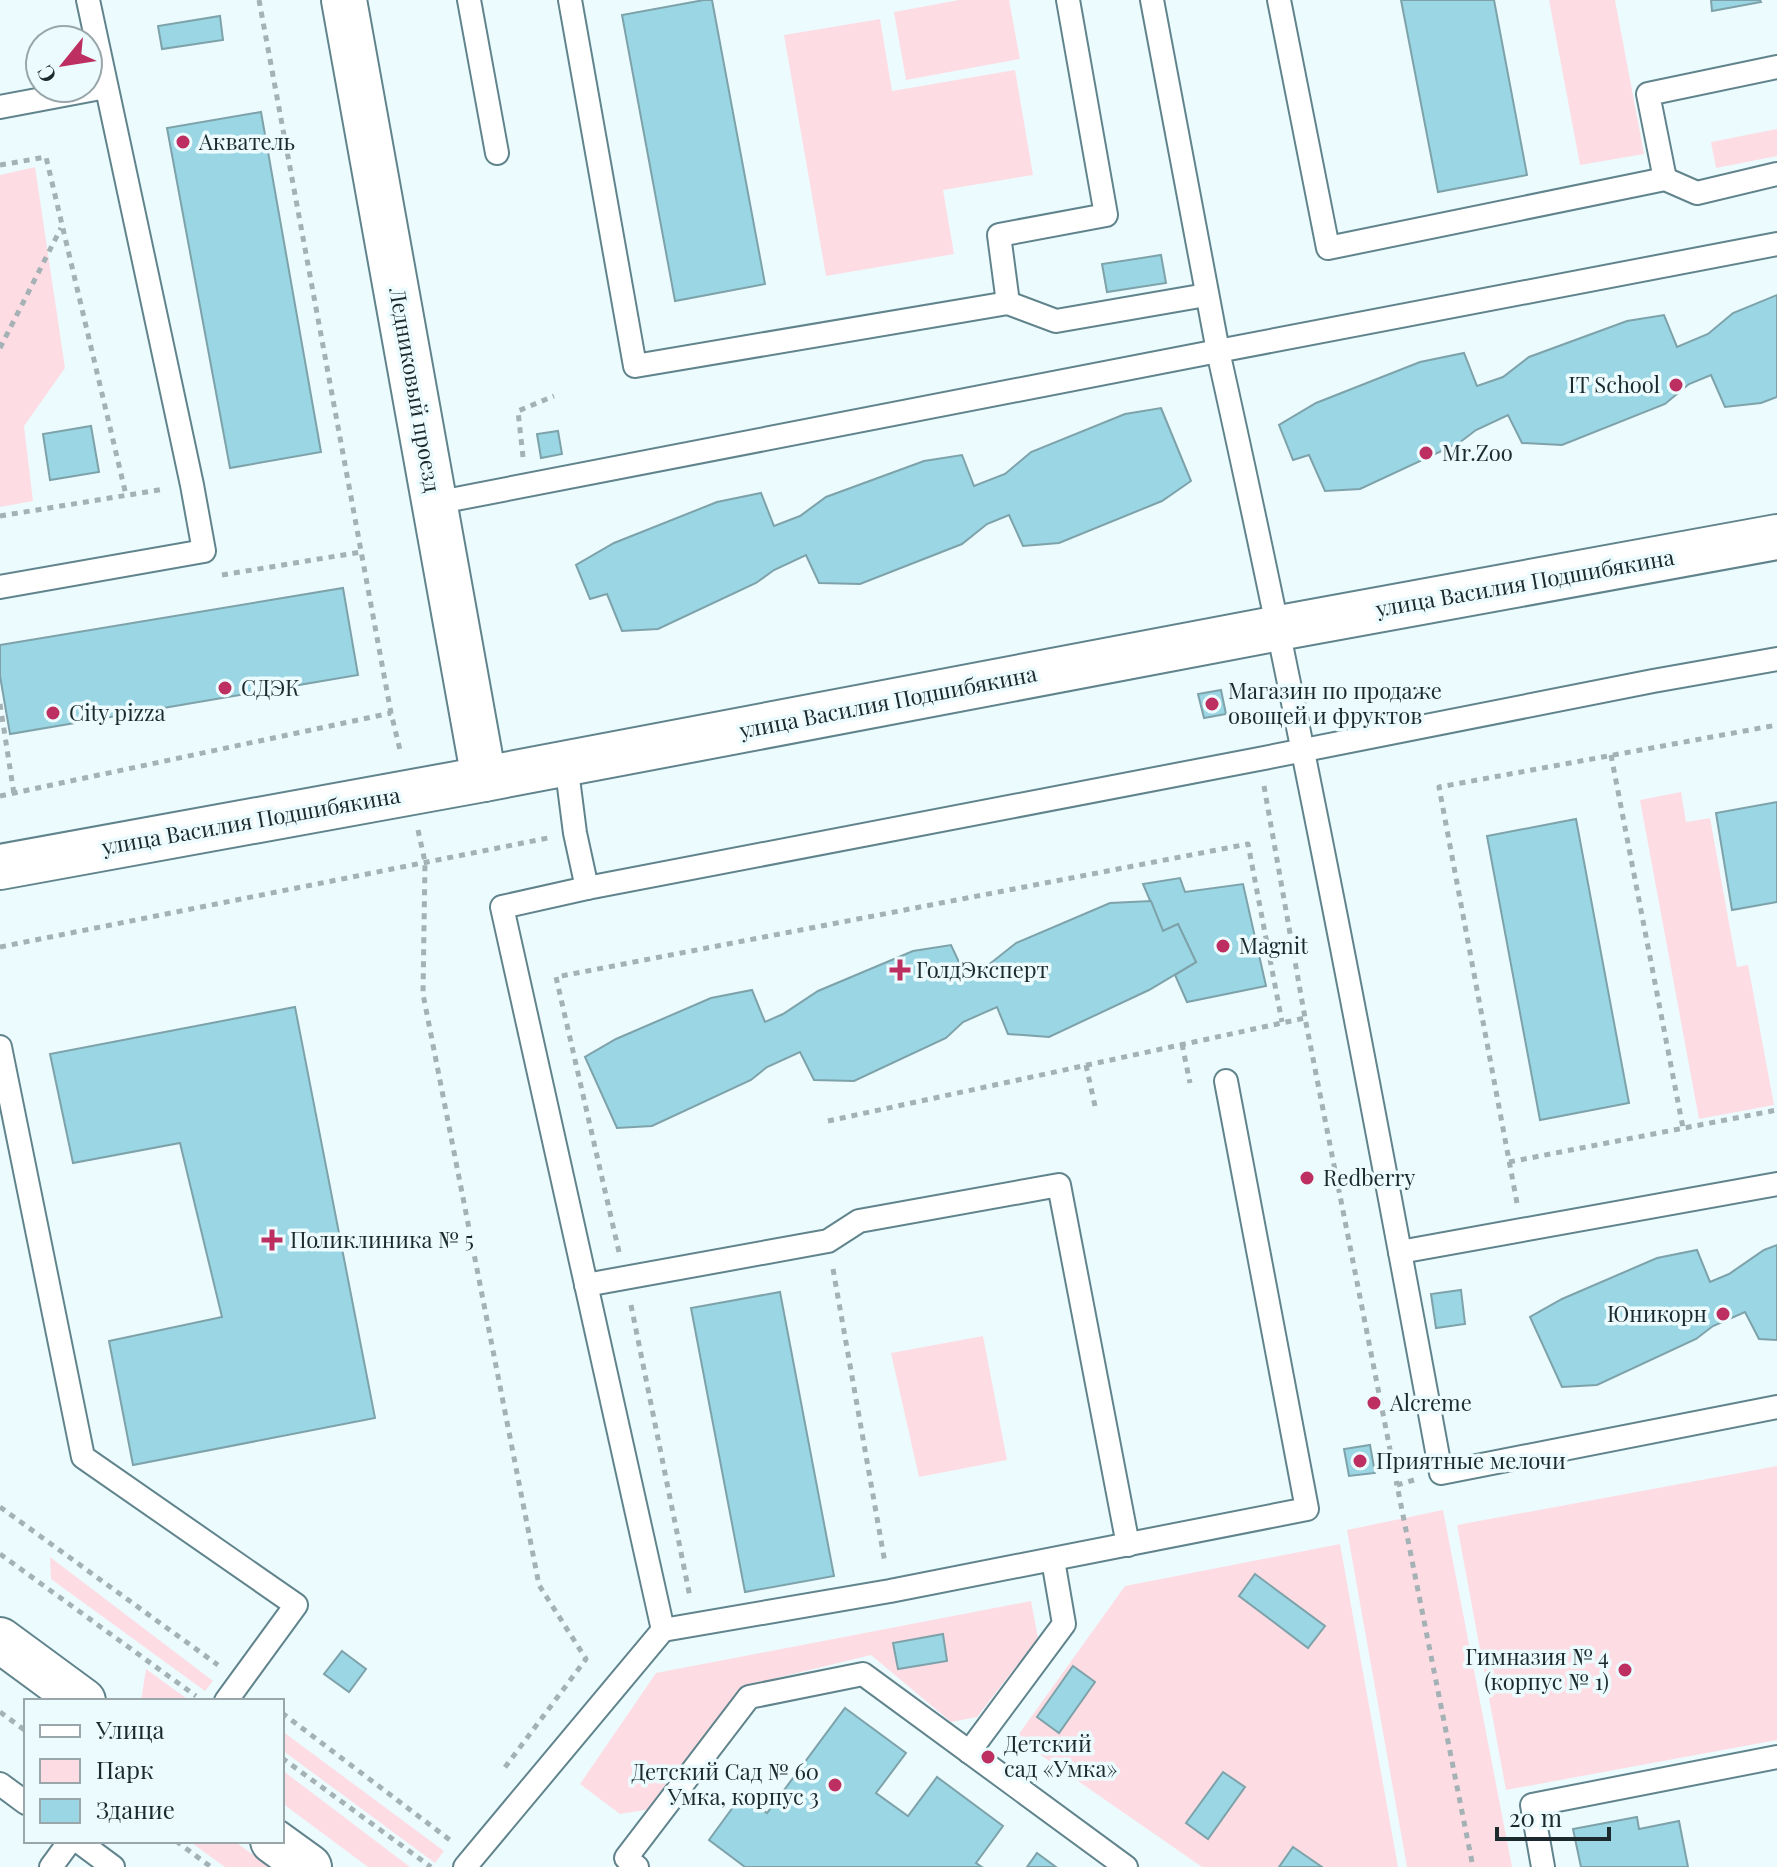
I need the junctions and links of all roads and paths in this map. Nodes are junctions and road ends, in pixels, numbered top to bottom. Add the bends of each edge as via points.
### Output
1 (88, 0) edge
2 (259, 0) edge
3 (344, 0) edge
4 (469, 0) edge
5 (570, 0) edge
6 (1068, 0) edge
7 (1152, 0) edge
8 (1279, 0) edge
9 (1777, 67) edge
10 (106, 87) junction
11 (0, 107) edge
12 (497, 153) dead end
13 (0, 165) edge
14 (1777, 174) edge
15 (1665, 179) junction
16 (62, 226) junction
17 (1777, 244) edge
18 (1206, 295) junction
19 (1008, 303) junction
20 (0, 348) edge
21 (1218, 351) junction
22 (554, 396) dead end
23 (192, 485) junction
24 (527, 485) junction
25 (126, 495) junction
26 (435, 503) junction
27 (0, 516) edge
28 (1777, 537) edge
29 (0, 587) edge
30 (1279, 628) junction
31 (1777, 659) edge
32 (0, 704) edge
33 (391, 713) junction
34 (1777, 725) edge
35 (1303, 751) junction
36 (1611, 755) junction
37 (1259, 759) junction
38 (566, 763) junction
39 (484, 779) junction
40 (410, 792) junction
41 (14, 794) junction
42 (0, 796) edge
43 (575, 833) junction
44 (425, 862) junction
45 (0, 867) edge
46 (587, 888) junction
47 (0, 947) edge
48 (1305, 1018) junction
49 (1282, 1022) junction
50 (1182, 1044) junction
51 (0, 1047) edge
52 (1086, 1065) junction
53 (1226, 1081) dead end
54 (1190, 1083) dead end
55 (1095, 1106) dead end
56 (1777, 1110) edge
57 (828, 1121) dead end
58 (1683, 1128) junction
59 (1509, 1162) junction
60 (1777, 1184) edge
61 (1522, 1230) junction
62 (828, 1241) junction
63 (1400, 1252) junction
64 (625, 1277) junction
65 (586, 1285) junction
66 (1777, 1407) edge
67 (1441, 1473) junction
68 (1397, 1485) junction
69 (0, 1507) edge
70 (1128, 1545) junction
71 (0, 1554) edge
72 (1053, 1560) junction
73 (890, 1591) junction
74 (696, 1624) junction
75 (663, 1630) junction
76 (0, 1640) edge
77 (240, 1681) junction
78 (80, 1699) edge
79 (201, 1699) edge
80 (227, 1699) edge
81 (0, 1712) edge
82 (284, 1715) edge
83 (24, 1730) edge
84 (969, 1752) junction
85 (1777, 1757) edge
86 (284, 1759) edge
87 (496, 1780) dead end
88 (0, 1784) edge
89 (24, 1802) edge
90 (459, 1828) dead end
91 (69, 1843) edge
92 (81, 1843) edge
93 (179, 1843) edge
94 (276, 1843) edge
95 (51, 1867) edge
96 (113, 1867) edge
97 (211, 1867) edge
98 (309, 1867) edge
99 (431, 1867) edge
100 (465, 1867) edge
101 (637, 1867) edge
102 (1126, 1867) edge
103 (1473, 1867) edge
104 (1543, 1867) edge

1 - 10 lane
2 - 33 path
3 - 26 street, Ледниковый проезд
4 - 12 lane
5 - 19 lane via 635,366
6 - 19 lane via 1106,215 999,235
7 - 18 lane
8 - 15 lane via 1328,248
9 - 15 lane via 1648,94
10 - 11 lane
10 - 23 lane
13 - 16 path via 46,157
14 - 15 lane via 1697,193
16 - 20 path
16 - 25 path
17 - 21 lane
18 - 19 lane via 1056,321
18 - 21 lane
21 - 24 lane
21 - 30 lane
22 - 24 path via 518,411
23 - 25 path
23 - 29 lane via 204,551
24 - 26 lane
25 - 27 path
26 - 39 street, Ледниковый проезд
28 - 30 street, улица Василия Подшибякина
30 - 35 lane
30 - 38 street, улица Василия Подшибякина
31 - 35 lane
32 - 41 path
33 - 40 path
33 - 41 path
34 - 36 path
35 - 37 lane
35 - 63 lane
36 - 58 path
36 - 59 path via 1439,787
37 - 46 lane
37 - 48 path
38 - 39 street, улица Василия Подшибякина
38 - 43 lane
39 - 40 street, улица Василия Подшибякина
40 - 44 path
40 - 45 street, улица Василия Подшибякина
41 - 42 path
43 - 44 path
43 - 46 lane
44 - 47 path
44 - 87 path via 423,994 539,1585 586,1659
46 - 65 lane via 502,907
48 - 49 path
48 - 68 path
49 - 50 path
49 - 64 path via 1248,844 556,977
50 - 52 path
50 - 54 path
51 - 77 lane via 83,1457 296,1605
52 - 55 path
52 - 57 path
53 - 70 lane via 1307,1509
56 - 58 path
58 - 59 path
59 - 61 path
60 - 61 lane
61 - 63 lane
62 - 64 lane
62 - 70 lane via 859,1221 1059,1185
62 - 73 path
63 - 67 lane
64 - 65 lane
64 - 74 path
65 - 75 lane
66 - 67 lane
67 - 68 path
68 - 103 path
69 - 77 path
70 - 72 lane
71 - 79 path
72 - 73 lane
72 - 84 lane via 1064,1624
73 - 74 lane
74 - 75 lane
75 - 100 lane
76 - 78 street
77 - 80 lane
81 - 83 path
82 - 90 path via 450,1841
84 - 101 lane via 863,1674 749,1697 626,1858
84 - 102 lane
85 - 104 lane via 1532,1805
86 - 99 path
88 - 89 lane
91 - 95 lane
92 - 96 lane
93 - 97 path
94 - 98 street

